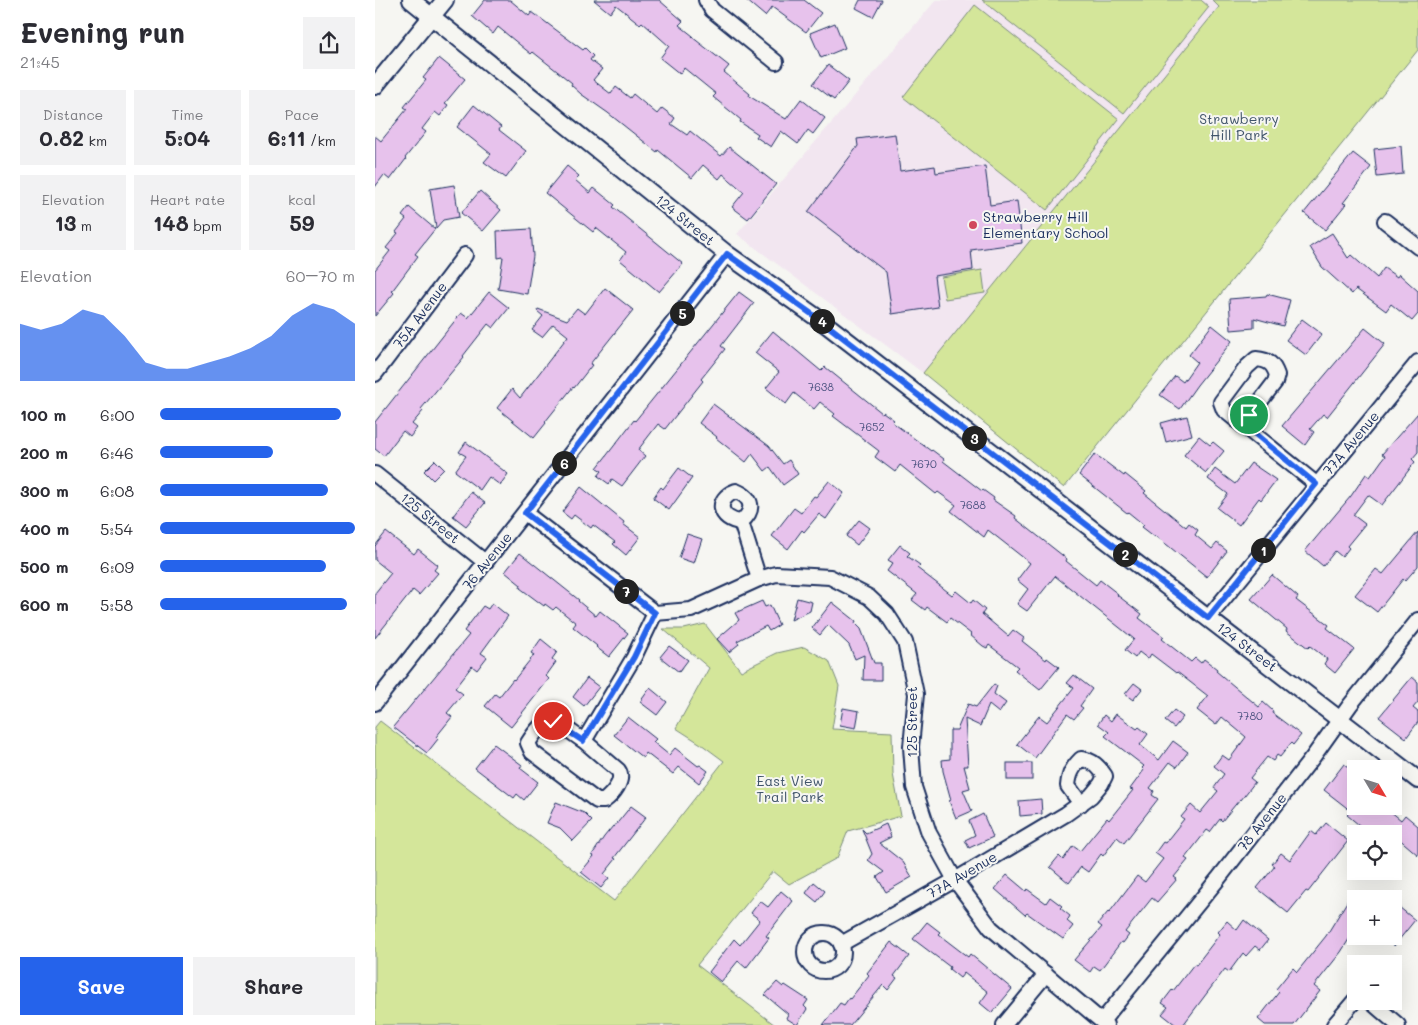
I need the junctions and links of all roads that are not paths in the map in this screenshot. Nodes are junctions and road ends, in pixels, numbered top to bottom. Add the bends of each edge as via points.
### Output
1 (411, 0) edge
2 (445, 0) edge
3 (705, 0) edge
4 (432, 16) junction
5 (776, 62) dead end
6 (375, 86) edge
7 (1385, 221) dead end
8 (1418, 247) edge
9 (727, 254) junction
10 (465, 255) dead end
11 (1418, 362) edge
12 (375, 374) edge
13 (1243, 424) junction
14 (375, 474) edge
15 (1316, 484) junction
16 (525, 513) junction
17 (741, 522) dead end
18 (485, 562) junction
19 (759, 580) junction
20 (655, 613) junction
21 (1208, 618) junction
22 (1418, 620) edge
23 (375, 703) edge
24 (1340, 719) junction
25 (583, 741) junction
26 (1418, 780) edge
27 (1081, 804) dead end
28 (955, 880) junction
29 (841, 944) dead end
30 (1047, 974) junction
31 (1347, 1010) edge
32 (1380, 1010) edge
33 (1105, 1023) edge
34 (1004, 1025) edge
35 (1334, 1025) edge
36 (1398, 1025) edge

1 - 4 street, 124 Street
2 - 4 street
3 - 5 street via 712,10
4 - 6 street
4 - 9 street, 124 Street
7 - 8 street
9 - 16 street, 76 Avenue
9 - 21 street, 124 Street via 823,322
10 - 12 street, 75A Avenue
11 - 15 street, 77A Avenue
13 - 13 street via 1224,410 1221,402 1247,367 1256,359 1264,360 1273,364 1277,375 1275,382
13 - 15 street
14 - 18 street, 125 Street
15 - 21 street, 77A Avenue
16 - 18 street, 76 Avenue
16 - 20 street
17 - 19 street
18 - 23 street, 76 Avenue
19 - 20 street, 125 Street via 691,610
19 - 28 street, 125 Street via 776,574 829,577 869,597 887,614 905,642 916,694 911,748 914,787 929,833
20 - 25 street via 634,657
21 - 24 street, 124 Street
22 - 24 street, 78 Avenue
24 - 26 street, 124 Street
24 - 33 street, 78 Avenue
25 - 25 street via 553,721 544,722 528,743 532,752 546,763 597,801 604,801 621,780 621,774
27 - 28 street, 77A Avenue
28 - 29 street, 77A Avenue
28 - 30 street, 125 Street via 991,928
30 - 33 street, 125 Street
30 - 34 street
31 - 35 street
32 - 36 street

